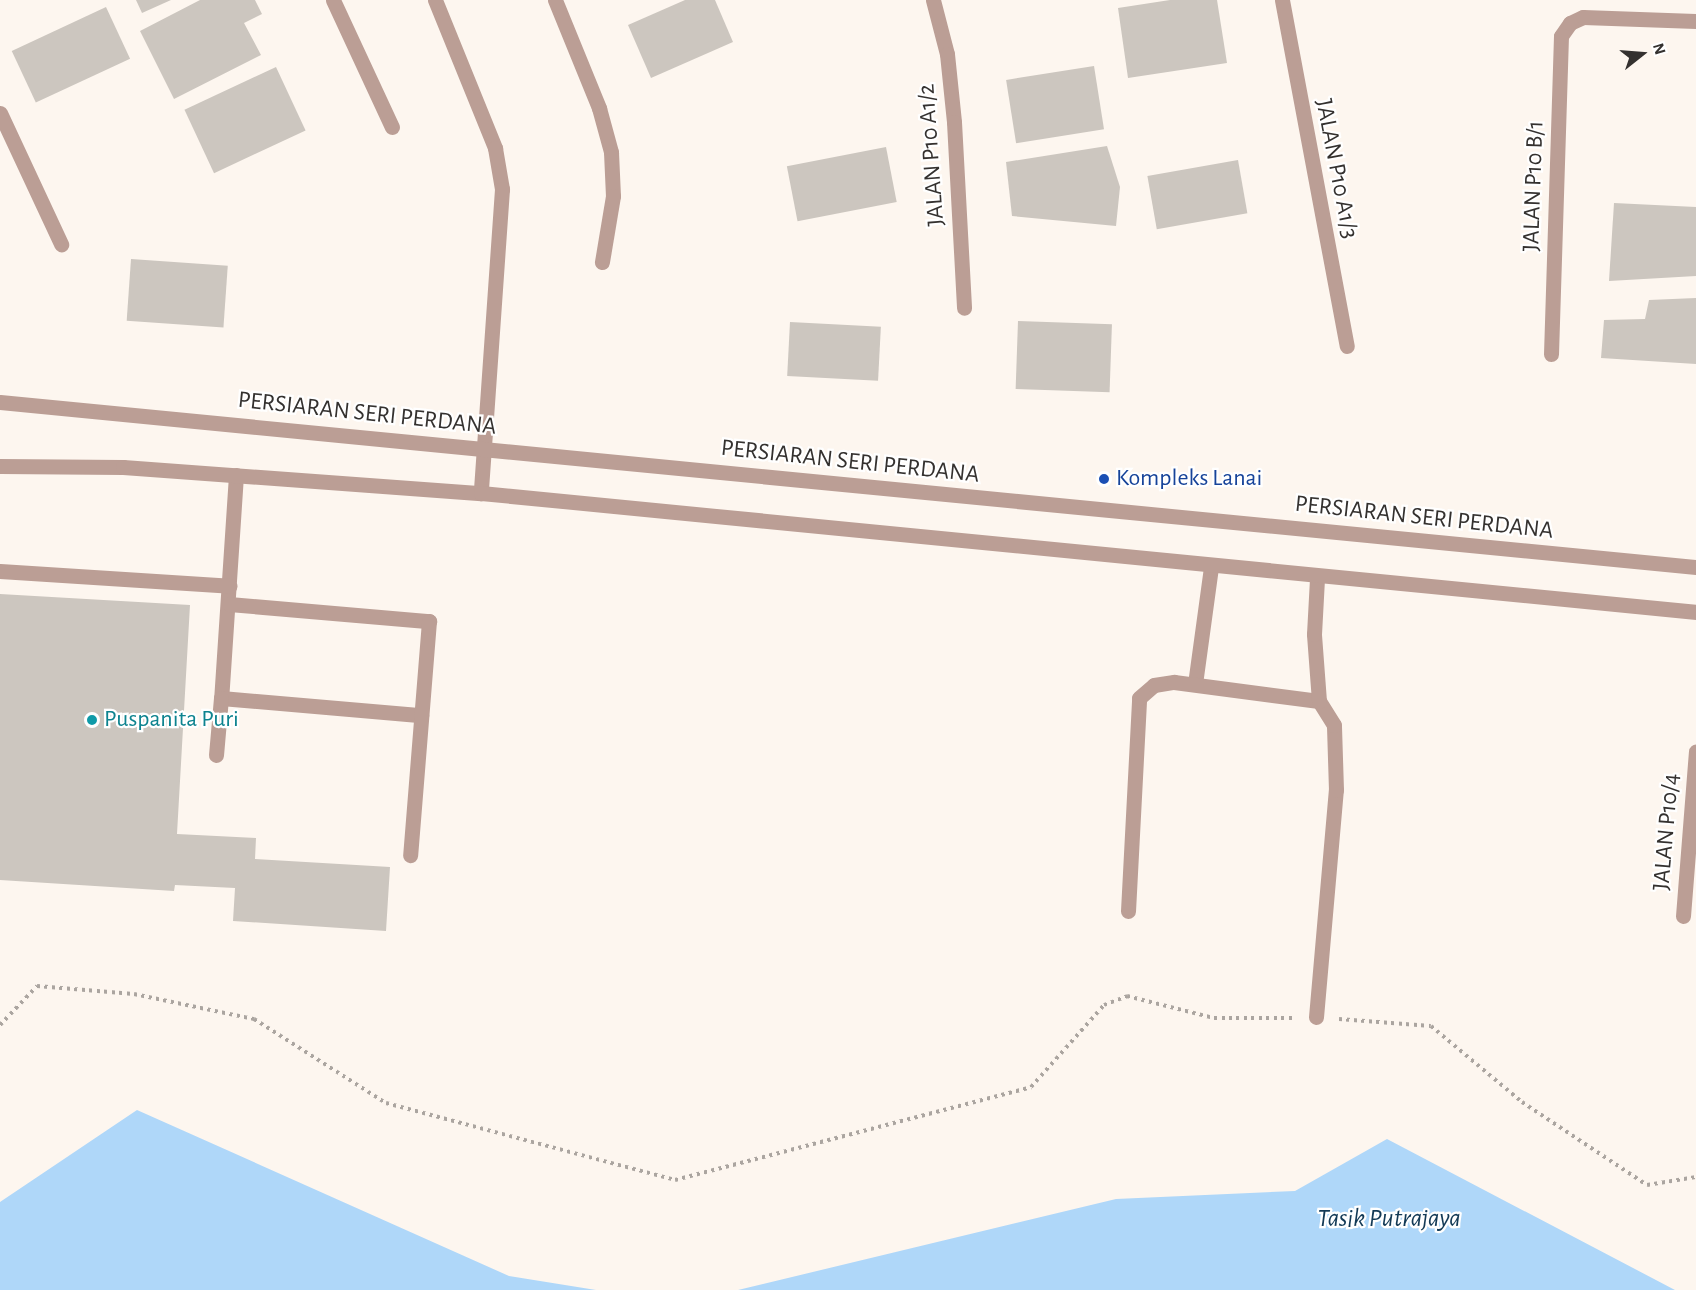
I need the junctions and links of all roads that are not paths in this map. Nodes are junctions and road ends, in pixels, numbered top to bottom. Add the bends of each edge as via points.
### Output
1 (333, 0) edge
2 (435, 0) edge
3 (555, 0) edge
4 (933, 0) edge
5 (1282, 0) edge
6 (1696, 21) edge
7 (0, 113) edge
8 (392, 127) dead end
9 (61, 244) dead end
10 (602, 262) dead end
11 (964, 308) dead end
12 (1347, 346) dead end
13 (1551, 354) dead end
14 (0, 402) edge
15 (485, 448) junction
16 (0, 466) edge
17 (236, 475) junction
18 (481, 494) junction
19 (1211, 567) junction
20 (1696, 567) edge
21 (0, 571) edge
22 (1317, 578) junction
23 (230, 586) junction
24 (229, 604) junction
25 (1696, 612) edge
26 (1195, 684) junction
27 (221, 698) junction
28 (1319, 701) junction
29 (421, 715) junction
30 (1696, 752) edge
31 (216, 755) dead end
32 (410, 855) dead end
33 (1128, 911) dead end
34 (1683, 916) dead end
35 (1316, 1017) road end

1 - 8 street
2 - 15 street via 495,148 502,189
3 - 10 street via 599,108 611,152 613,196
4 - 11 street, JALAN P10 A1/2 via 947,54 953,111
5 - 12 street, JALAN P10 A1/3
6 - 13 street, JALAN P10 B/1 via 1583,18 1570,23 1562,36
7 - 9 street
14 - 15 street, PERSIARAN SERI PERDANA
15 - 18 street
15 - 20 street, PERSIARAN SERI PERDANA
16 - 17 street via 123,467
17 - 18 street
17 - 23 street
18 - 19 street
19 - 22 street
19 - 26 street
21 - 23 street
22 - 25 street
22 - 28 street via 1314,634
23 - 24 street
24 - 27 street
24 - 29 street via 429,621
26 - 28 street
26 - 33 street via 1154,685 1139,698
27 - 29 street
27 - 31 street
28 - 35 street via 1334,725 1336,790
29 - 32 street
30 - 34 street, JALAN P10/4

